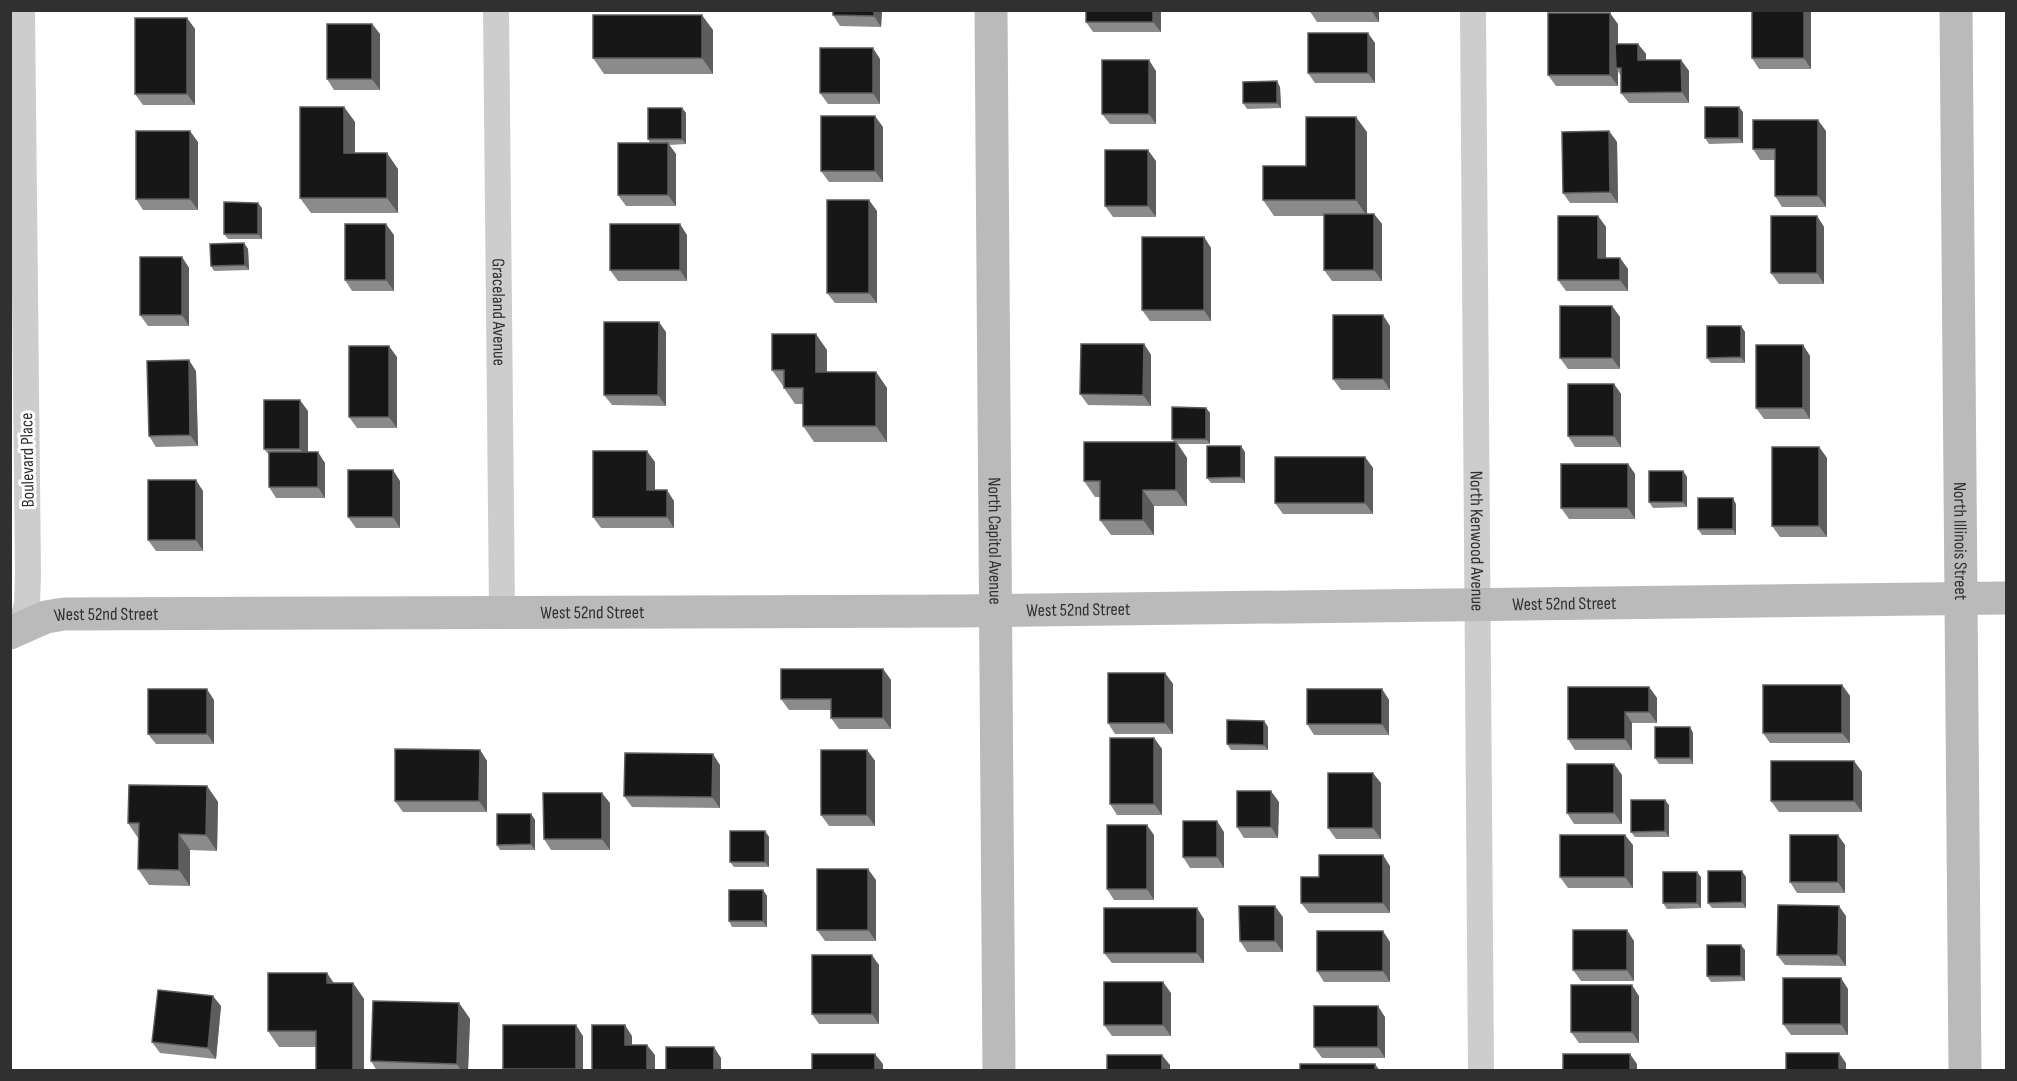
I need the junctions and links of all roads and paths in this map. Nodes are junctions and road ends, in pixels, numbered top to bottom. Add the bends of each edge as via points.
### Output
1 (22, 10) edge
2 (496, 10) edge
3 (991, 10) edge
4 (1473, 10) edge
5 (1956, 10) edge
6 (2007, 598) edge
7 (1960, 599) junction
8 (1478, 603) junction
9 (502, 611) junction
10 (997, 611) junction
11 (14, 638) edge
12 (999, 1071) edge
13 (1481, 1071) edge
14 (1965, 1071) edge

1 - 11 street, Boulevard Place via 28,576 27,604
2 - 9 street, Graceland Avenue
3 - 10 street, North Capitol Avenue
4 - 8 street, North Kenwood Avenue
5 - 7 street, North Illinois Street
6 - 7 street, West 52nd Street
7 - 8 street, West 52nd Street
7 - 14 street, North Illinois Street
8 - 10 street, West 52nd Street
8 - 13 street, North Kenwood Avenue
9 - 10 street, West 52nd Street
9 - 11 street, West 52nd Street via 64,614 46,617
10 - 12 street, North Capitol Avenue

